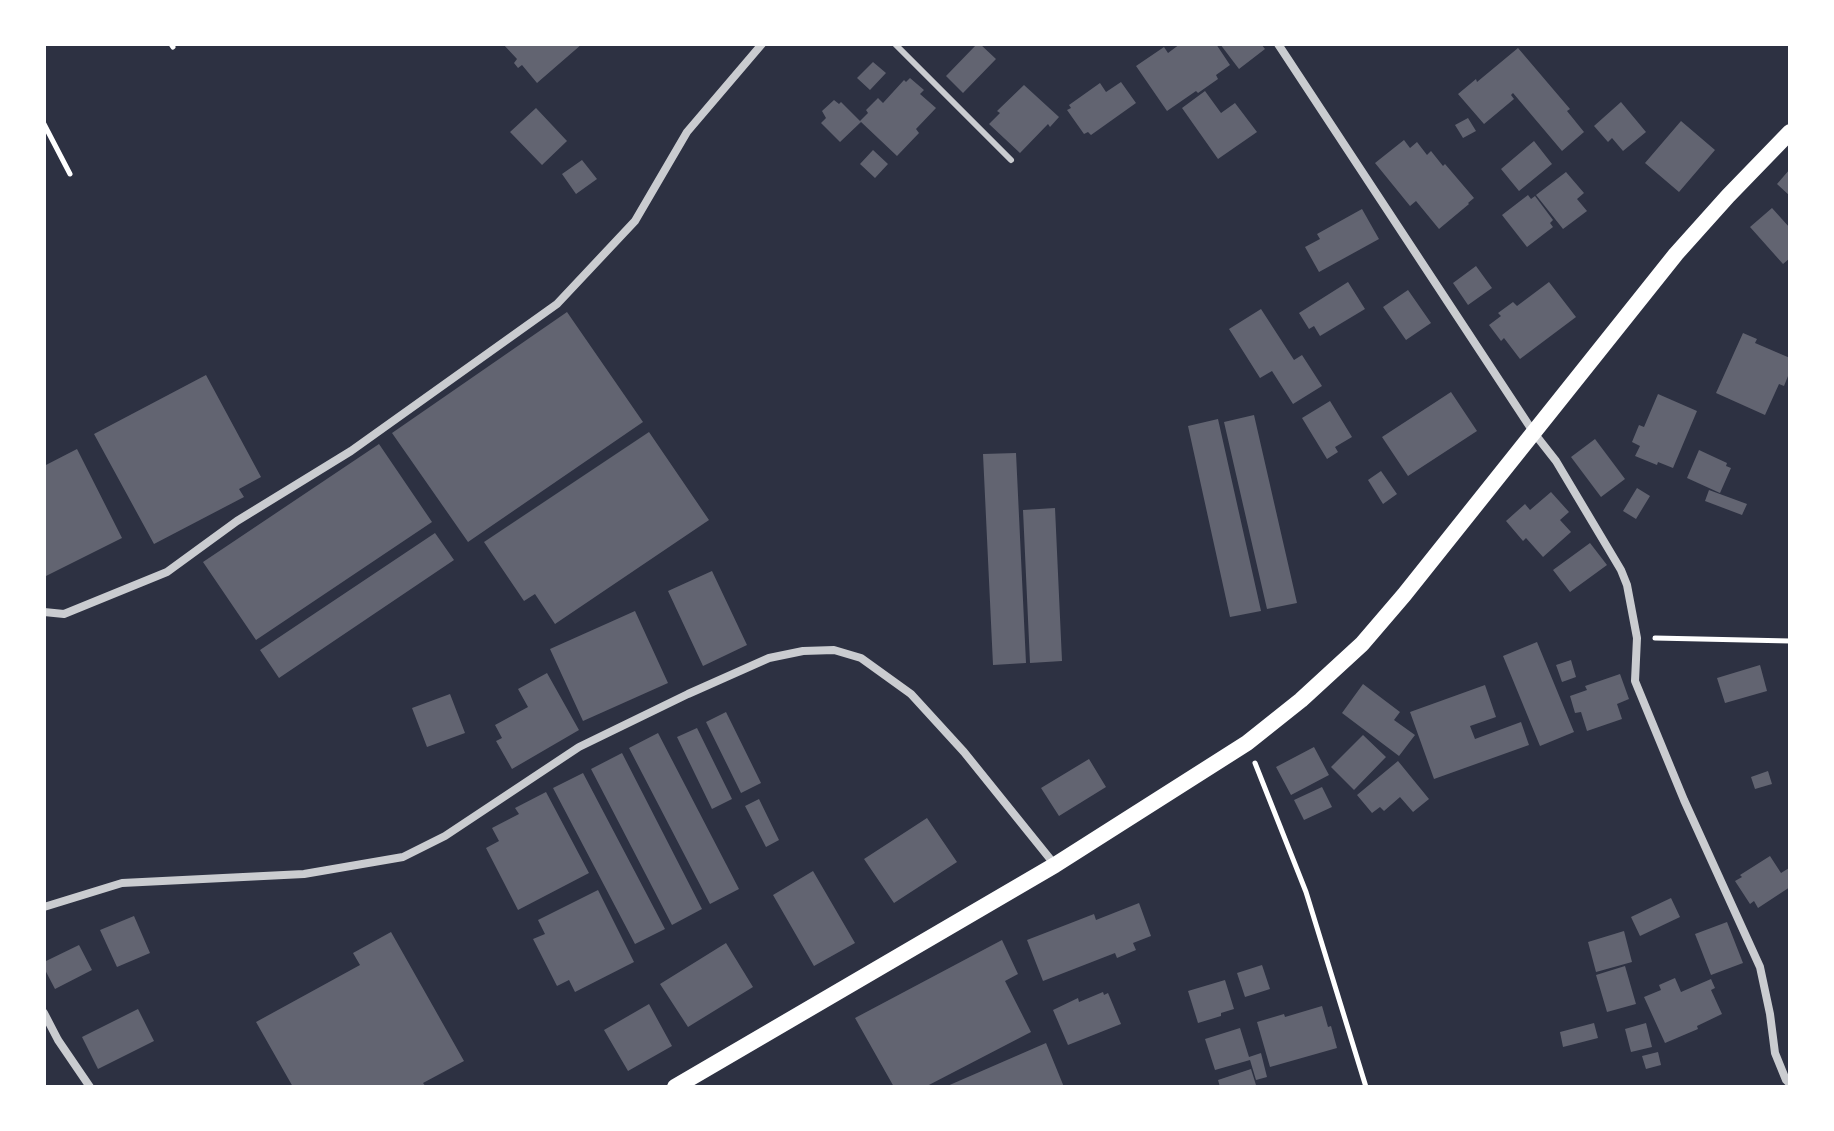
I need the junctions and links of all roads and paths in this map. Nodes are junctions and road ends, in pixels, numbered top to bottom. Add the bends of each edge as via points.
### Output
1 (762, 44) edge
2 (895, 44) edge
3 (1278, 44) edge
4 (44, 124) edge
5 (1790, 132) edge
6 (1011, 160) dead end
7 (70, 174) dead end
8 (1534, 433) junction
9 (44, 612) edge
10 (1637, 638) junction
11 (1790, 641) edge
12 (1247, 743) junction
13 (1055, 865) junction
14 (44, 907) edge
15 (44, 1013) edge
16 (1790, 1084) edge
17 (90, 1087) edge
18 (675, 1087) edge
19 (1366, 1087) edge

1 - 9 street via 687,132 635,221 557,304 351,451 237,521 167,572 64,614
2 - 6 lane
3 - 8 street
4 - 7 path
5 - 8 main road via 1676,254
8 - 10 street via 1621,570
8 - 12 main road via 1362,644
10 - 11 path
10 - 16 street via 1635,681 1760,967 1775,1053
12 - 13 main road
12 - 19 path via 1306,892
13 - 14 street via 911,694 861,658 834,650 803,651 769,658 579,747 445,836 403,857 304,874 122,883
13 - 18 main road
15 - 17 street

